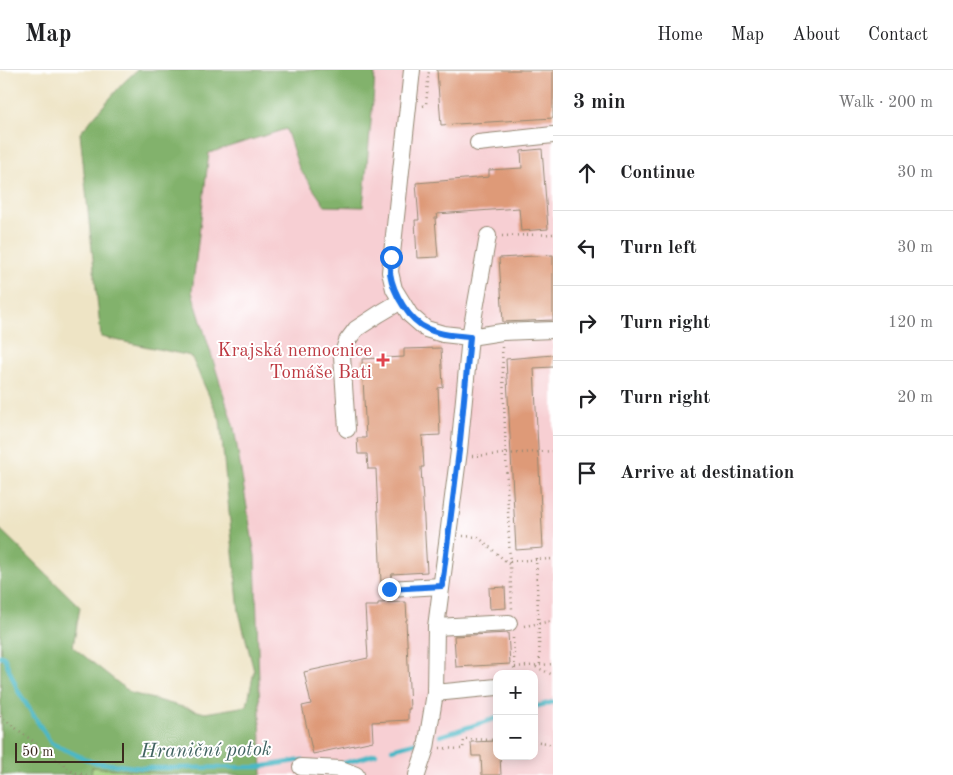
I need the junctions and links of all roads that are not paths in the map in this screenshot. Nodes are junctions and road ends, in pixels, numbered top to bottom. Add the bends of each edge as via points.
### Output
1 (412, 70) edge
2 (553, 135) edge
3 (478, 144) dead end
4 (488, 236) road end
5 (401, 301) junction
6 (553, 330) edge
7 (470, 337) junction
8 (347, 429) dead end
9 (442, 586) junction
10 (389, 589) dead end
11 (514, 625) road end
12 (436, 627) junction
13 (493, 687) edge
14 (435, 693) junction
15 (301, 767) dead end
16 (356, 775) edge
17 (417, 775) edge

1 - 5 lane via 390,272
2 - 3 lane
4 - 7 lane
5 - 7 lane via 410,316 426,329
5 - 8 lane via 356,329 347,341 342,356
6 - 7 lane
7 - 9 lane
9 - 10 lane
9 - 12 lane
11 - 12 lane
12 - 14 lane
13 - 14 lane
14 - 17 lane via 426,748
15 - 16 lane via 340,769

